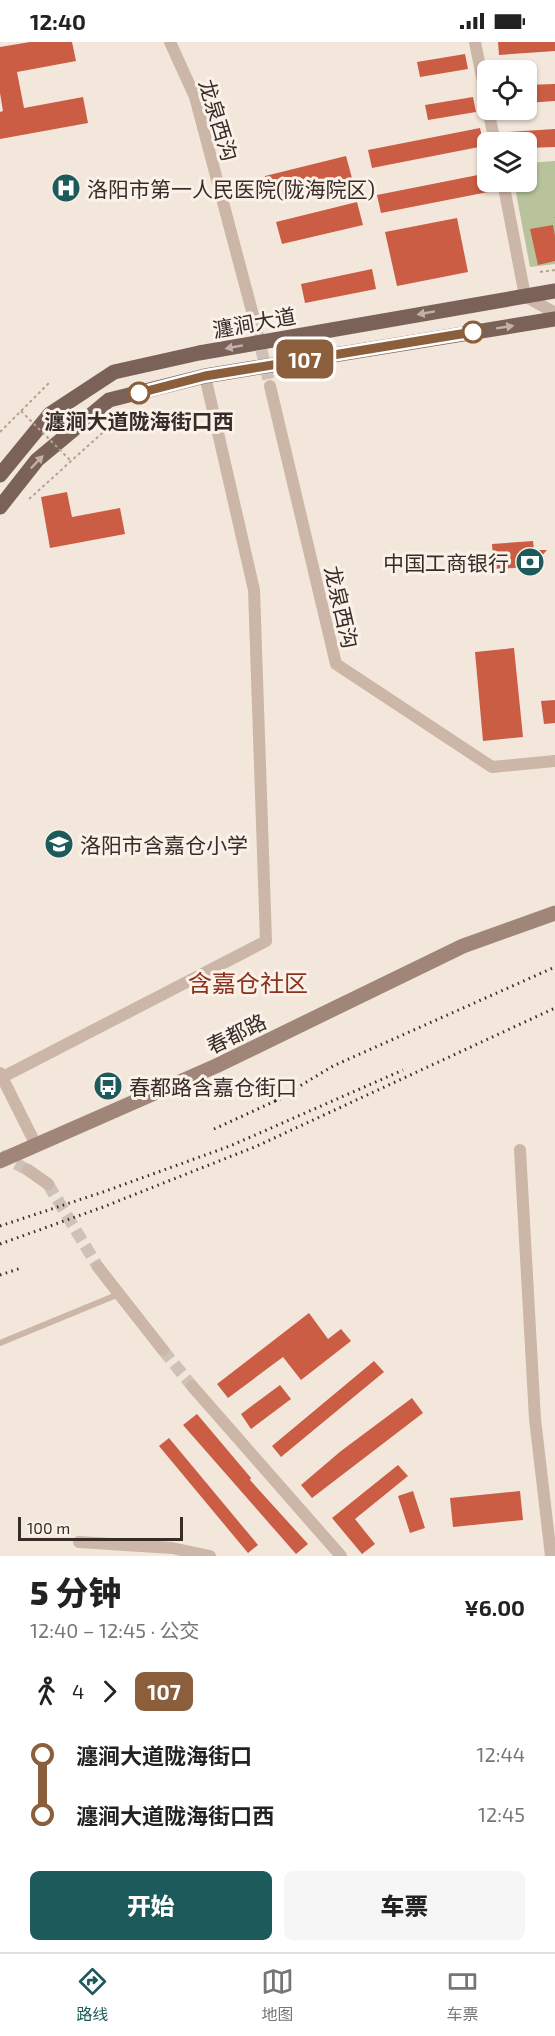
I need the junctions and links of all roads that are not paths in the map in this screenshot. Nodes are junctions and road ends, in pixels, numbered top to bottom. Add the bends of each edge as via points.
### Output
1 (170, 42) edge
2 (475, 42) edge
3 (479, 60) edge
4 (504, 192) edge
5 (555, 291) edge
6 (525, 296) junction
7 (555, 313) edge
8 (253, 315) tunnel mouth
9 (555, 319) edge
10 (205, 376) junction
11 (270, 386) tunnel mouth
12 (0, 474) edge
13 (0, 507) edge
14 (555, 761) edge
15 (555, 903) edge
16 (555, 913) edge
17 (1, 1076) edge
18 (34, 1140) junction
19 (0, 1150) edge
20 (520, 1150) dead end
21 (0, 1161) edge
22 (28, 1170) tunnel mouth
23 (48, 1184) tunnel mouth
24 (98, 1267) tunnel mouth
25 (119, 1294) junction
26 (0, 1343) edge
27 (163, 1350) tunnel mouth
28 (192, 1386) tunnel mouth
29 (79, 1542) dead end
30 (210, 1556) edge
31 (341, 1556) edge
32 (551, 1556) edge

1 - 8 street, 龙泉西沟 via 195,97
2 - 3 street
4 - 6 street
5 - 6 main road, 瀍涧大道
6 - 7 street
6 -> 12 main road, 瀍涧大道 via 199,353 114,372 50,414
10 -> 9 main road
13 -> 10 main road via 37,460 109,400
10 - 17 street via 254,590 267,941
11 - 14 street, 龙泉西沟 via 336,664 492,767
15 - 18 main road, 春都路 via 459,937
16 - 18 main road, 春都路 via 463,946 216,1066
17 - 18 street
18 - 19 main road, 春都路
18 - 21 main road, 春都路
20 - 32 street via 535,1419
22 - 23 street
24 - 25 street
25 - 26 lane
25 - 27 street
28 - 31 street
29 - 30 street via 172,1548

